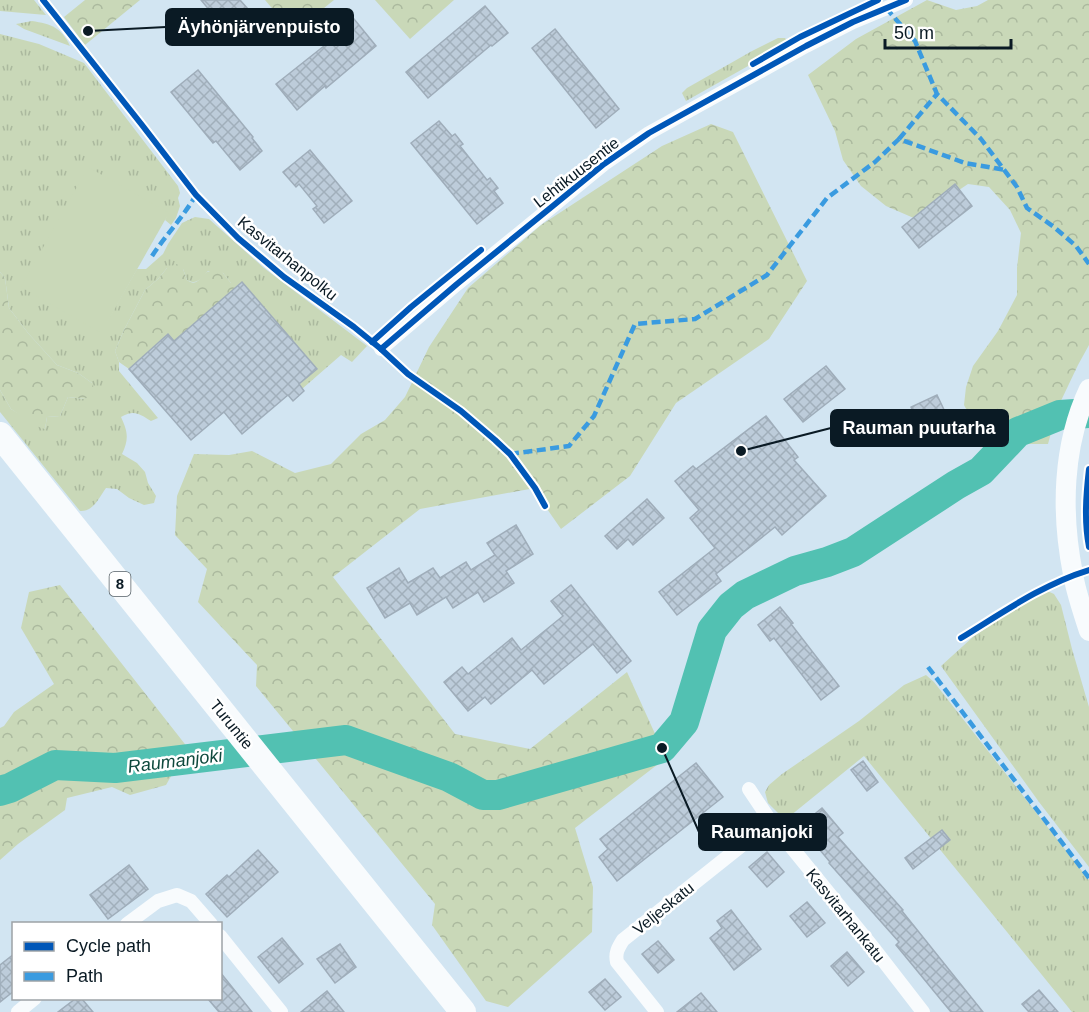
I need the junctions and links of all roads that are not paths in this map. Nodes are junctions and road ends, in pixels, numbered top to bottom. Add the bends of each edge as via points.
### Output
1 (906, 0) edge
2 (381, 349) dead end
3 (1088, 392) edge
4 (0, 435) edge
5 (1089, 631) edge
6 (749, 789) dead end
7 (771, 822) junction
8 (130, 922) edge
9 (209, 922) edge
10 (222, 938) edge
11 (281, 1012) edge
12 (463, 1012) edge
13 (657, 1012) edge
14 (923, 1012) edge

1 - 2 street, Lehtikuusentie via 806,46 649,133 554,205
3 - 5 main road via 1071,441 1065,491 1073,575
4 - 12 highway, Turuntie / 8
6 - 7 street, Kasvitarhankatu
7 - 13 street, Veljeskatu via 618,948 617,962
7 - 14 street, Kasvitarhankatu
8 - 9 street via 158,901 177,895 190,901
10 - 11 street

